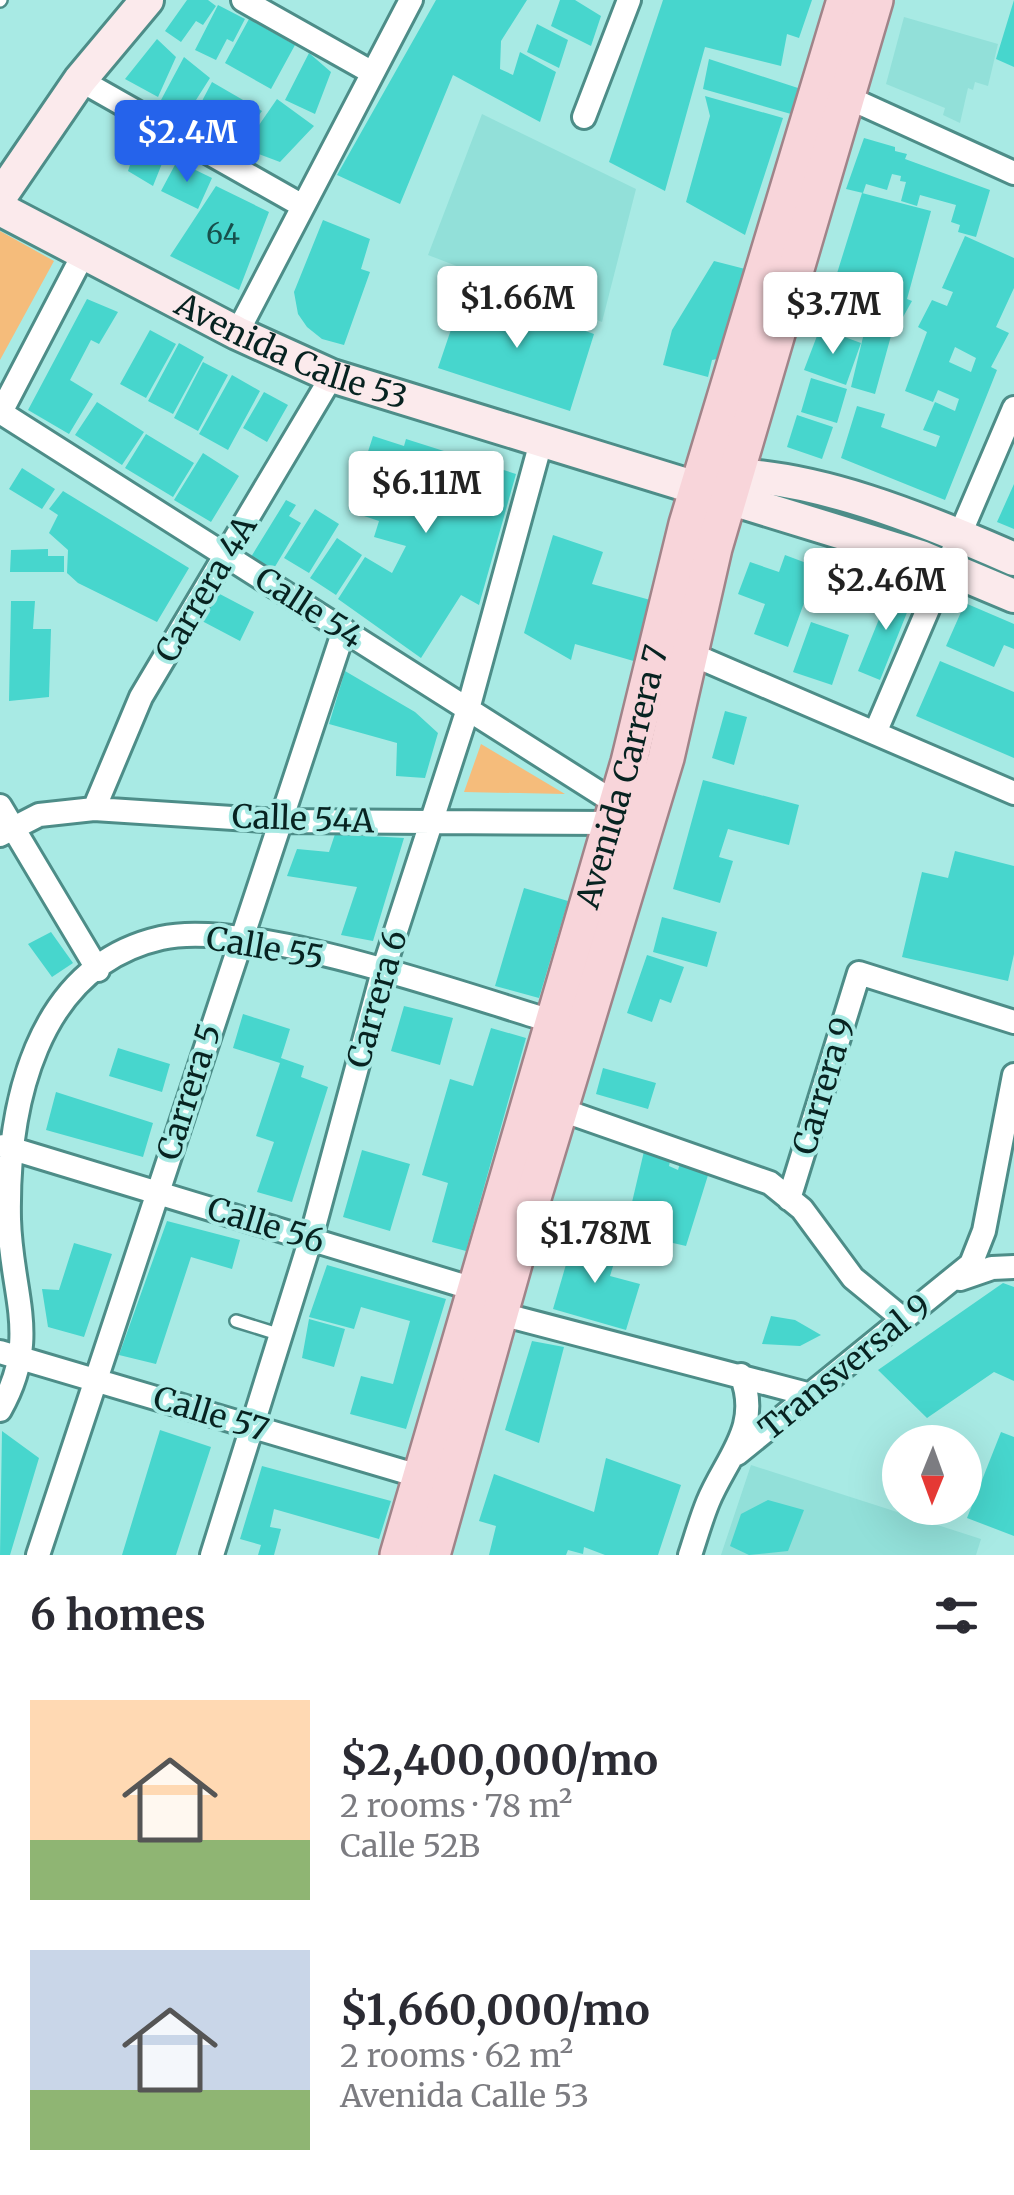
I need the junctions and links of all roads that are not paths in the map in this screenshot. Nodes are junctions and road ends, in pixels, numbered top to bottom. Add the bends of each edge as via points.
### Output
1 (147, 0) edge
2 (243, 0) edge
3 (411, 0) edge
4 (629, 0) edge
5 (845, 0) edge
6 (875, 0) edge
7 (371, 72) junction
8 (80, 80) junction
9 (850, 98) junction
10 (584, 117) dead end
11 (1014, 173) edge
12 (0, 197) edge
13 (301, 205) junction
14 (0, 209) edge
15 (84, 253) junction
16 (237, 334) junction
17 (332, 376) junction
18 (1014, 408) edge
19 (0, 413) edge
20 (540, 442) junction
21 (717, 484) junction
22 (960, 535) junction
23 (227, 555) junction
24 (1014, 559) edge
25 (946, 566) junction
26 (1014, 596) edge
27 (344, 630) junction
28 (691, 654) junction
29 (468, 709) junction
30 (875, 733) junction
31 (1014, 793) edge
32 (0, 806) edge
33 (94, 810) junction
34 (614, 813) junction
35 (278, 821) junction
36 (430, 822) junction
37 (6, 831) edge
38 (240, 940) junction
39 (98, 970) junction
40 (383, 971) junction
41 (550, 1021) junction
42 (1014, 1022) edge
43 (1014, 1077) edge
44 (559, 1109) junction
45 (8, 1147) edge
46 (156, 1192) junction
47 (789, 1199) junction
48 (311, 1238) junction
49 (1014, 1268) edge
50 (953, 1282) junction
51 (474, 1289) junction
52 (501, 1314) junction
53 (903, 1318) junction
54 (236, 1320) dead end
55 (281, 1335) junction
56 (11, 1355) edge
57 (741, 1375) junction
58 (95, 1380) junction
59 (807, 1394) junction
60 (0, 1410) edge
61 (252, 1426) junction
62 (737, 1454) junction
63 (422, 1477) junction
64 (38, 1555) edge
65 (212, 1555) edge
66 (398, 1555) edge
67 (432, 1555) edge
68 (690, 1555) edge

1 - 8 main road
2 - 7 street
3 - 7 street
4 - 10 street
5 - 21 main road, Avenida Carrera 7
6 - 9 main road, Avenida Carrera 7
7 - 13 street
8 - 12 main road
8 - 13 street
9 - 11 street
9 - 21 main road, Avenida Carrera 7
13 - 16 street
14 - 15 main road, Avenida Calle 53
15 - 16 main road, Avenida Calle 53
15 - 19 street
16 - 17 main road, Avenida Calle 53
17 - 20 main road, Avenida Calle 53
17 - 23 street, Carrera 4A
18 - 22 street
19 - 23 street, Calle 54
20 - 21 main road, Avenida Calle 53 via 657,476
20 - 29 street, Carrera 6
21 - 22 main road, Avenida Calle 53 via 763,474
21 - 25 main road, Avenida Calle 53
21 - 28 main road, Avenida Carrera 7
21 - 34 main road, Avenida Carrera 7
22 - 24 main road, Avenida Calle 53
22 - 25 street
23 - 27 street, Calle 54
23 - 33 street, Carrera 4A via 140,698
25 - 26 main road, Avenida Calle 53
25 - 30 street
27 - 29 street, Calle 54
27 - 35 street, Carrera 5
28 - 30 street
28 - 44 main road, Avenida Carrera 7
29 - 34 street, Calle 54
29 - 36 street, Carrera 6
30 - 31 street
32 - 37 street
33 - 35 street, Calle 54A
33 - 37 street, Calle 54A via 39,815
34 - 36 street, Calle 54A
34 - 41 main road, Avenida Carrera 7
35 - 36 street, Calle 54A
35 - 38 street, Carrera 5
36 - 40 street, Carrera 6
37 - 39 street
38 - 39 street, Calle 55 via 161,938
38 - 40 street, Calle 55
38 - 46 street, Carrera 5
39 - 45 street via 55,1010 37,1040
40 - 41 street, Calle 55
40 - 48 street, Carrera 6
41 - 51 main road, Avenida Carrera 7
42 - 47 street, Carrera 9 via 859,973
43 - 50 street via 984,1231 970,1264
44 - 47 street via 749,1174
44 - 52 main road, Avenida Carrera 7
45 - 46 street, Calle 56
45 - 56 street via 24,1333
46 - 48 street, Calle 56
46 - 58 street, Carrera 5
47 - 53 street via 852,1278
48 - 51 street, Calle 56
48 - 55 street, Carrera 6
49 - 50 street
50 - 53 street, Transversal 9
51 - 63 main road, Avenida Carrera 7
52 - 57 street
52 - 67 main road, Avenida Carrera 7
53 - 59 street, Transversal 9
54 - 55 lane
55 - 61 street, Carrera 6
56 - 58 street, Calle 57
56 - 60 street
57 - 59 street
57 - 62 street via 746,1417
58 - 61 street, Calle 57
58 - 64 street, Carrera 5
59 - 62 street, Transversal 9
61 - 63 street, Calle 57
61 - 65 street, Carrera 6
62 - 68 street via 708,1502
63 - 66 main road, Avenida Carrera 7

